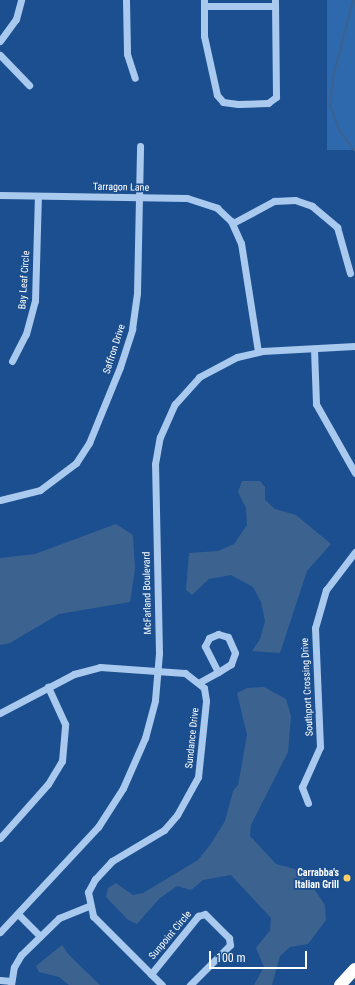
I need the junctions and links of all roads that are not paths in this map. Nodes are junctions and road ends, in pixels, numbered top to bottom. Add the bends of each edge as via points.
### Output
1 (21, 0) edge
2 (126, 0) edge
3 (204, 3) edge
4 (275, 3) edge
5 (0, 41) edge
6 (0, 55) edge
7 (135, 78) dead end
8 (29, 85) dead end
9 (140, 146) dead end
10 (0, 195) edge
11 (38, 196) junction
12 (139, 197) junction
13 (233, 223) junction
14 (350, 273) dead end
15 (355, 346) edge
16 (314, 350) junction
17 (258, 352) junction
18 (12, 361) dead end
19 (355, 473) edge
20 (0, 500) edge
21 (355, 552) edge
22 (158, 670) junction
23 (218, 672) junction
24 (200, 682) junction
25 (48, 687) junction
26 (0, 713) edge
27 (308, 804) dead end
28 (0, 838) edge
29 (89, 906) junction
30 (18, 914) junction
31 (0, 932) edge
32 (40, 936) junction
33 (355, 969) edge
34 (151, 974) junction
35 (0, 980) edge
36 (11, 983) edge
37 (162, 985) edge
38 (190, 985) edge
39 (340, 985) edge

1 - 5 street via 16,20
2 - 7 street via 127,54
3 - 4 street
3 - 4 street via 205,42 220,99 226,104 266,103 276,97
6 - 8 street
9 - 12 street, Saffron Drive
10 - 11 street, Tarragon Lane
11 - 12 street, Tarragon Lane
11 - 18 street, Bay Leaf Circle via 35,301 24,338
12 - 13 street, Tarragon Lane via 200,200 217,208
12 - 20 street, Saffron Drive via 138,282 132,329 89,443 74,466 48,486 25,496
13 - 14 street via 274,201 295,200 312,206 337,228
13 - 17 street via 243,249
15 - 16 street, McFarland Boulevard
16 - 17 street, McFarland Boulevard
16 - 19 street via 316,404
17 - 22 street, McFarland Boulevard via 225,361 195,381 175,404 160,437 155,470
21 - 27 street, Southport Crossing Drive via 326,590 315,628 320,747 302,787
22 - 24 street via 185,673
22 - 25 street via 94,668
22 - 30 street, McFarland Boulevard via 148,730 123,788 93,834
23 - 23 street via 229,666 234,656 230,640 221,634 210,637 205,646
23 - 24 street
24 - 29 street, Sundance Drive via 206,698 196,782 170,825 119,855 95,878 88,892
25 - 26 street
25 - 28 street via 65,724 62,761 48,784
29 - 32 street via 64,915
29 - 34 street, Sunpoint Circle via 96,919
30 - 31 street, McFarland Boulevard
30 - 32 street
32 - 36 street via 16,962
33 - 39 highway
34 - 37 street, Sunpoint Circle
34 - 38 street, Sunpoint Circle via 198,916 205,914 229,938 230,945
35 - 36 street

